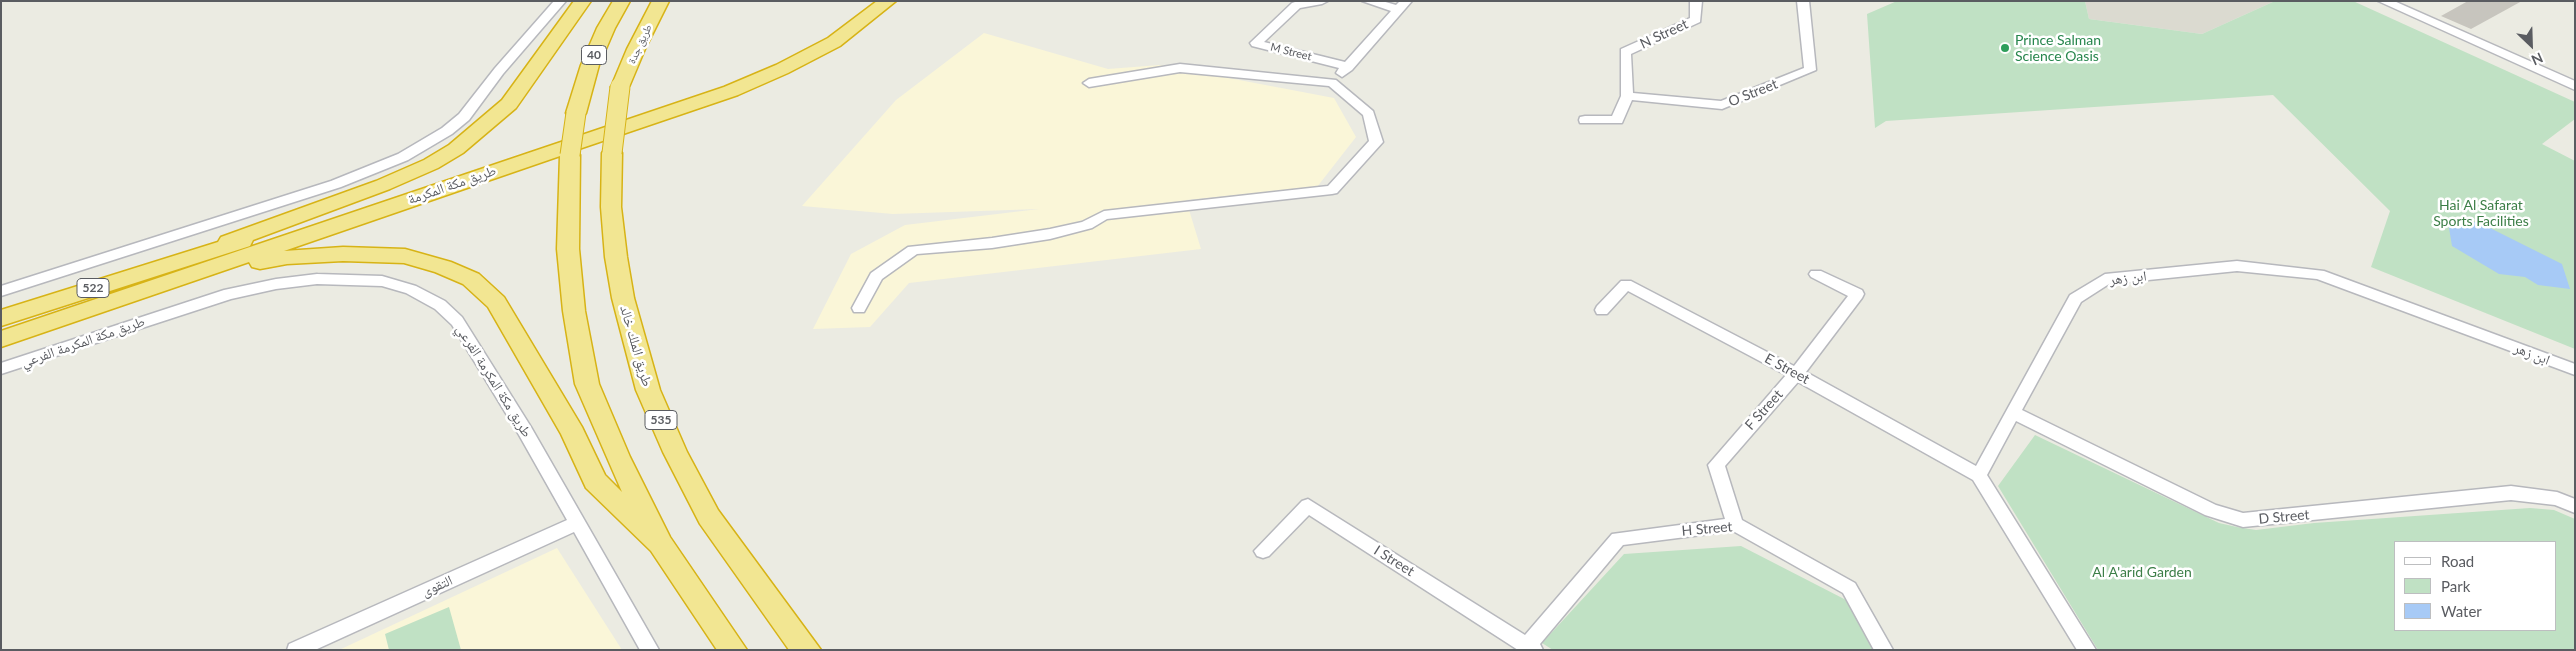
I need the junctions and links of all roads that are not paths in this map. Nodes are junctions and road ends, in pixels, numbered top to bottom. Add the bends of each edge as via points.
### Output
1 (560, 1) edge
2 (582, 1) edge
3 (622, 1) edge
4 (661, 1) edge
5 (867, 1) edge
6 (888, 1) edge
7 (1322, 1) edge
8 (1368, 1) edge
9 (1696, 1) edge
10 (1803, 1) edge
11 (2384, 1) edge
12 (1401, 5) edge
13 (1348, 67) junction
14 (1089, 83) dead end
15 (1332, 83) junction
16 (2575, 86) edge
17 (620, 87) joint
18 (1626, 96) junction
19 (1585, 120) dead end
20 (185, 258) junction
21 (1816, 274) dead end
22 (1, 291) edge
23 (116, 299) junction
24 (859, 308) dead end
25 (1602, 310) dead end
26 (1, 318) edge
27 (1, 339) edge
28 (1, 369) edge
29 (2575, 370) edge
30 (1796, 374) junction
31 (2014, 413) junction
32 (1978, 475) junction
33 (2575, 506) edge
34 (578, 523) junction
35 (1735, 524) junction
36 (660, 544) junction
37 (1263, 551) dead end
38 (1531, 647) edge
39 (296, 650) edge
40 (650, 650) edge
41 (733, 650) edge
42 (807, 650) edge
43 (1884, 650) edge
44 (2087, 650) edge

1 - 22 street via 464,117 403,157 336,184
2 - 20 highway via 508,104 456,149 383,186
3 - 36 highway, 40, bridge via 590,65 576,113 570,155 568,249 574,310 587,384
4 - 17 highway, طريق جدة
5 - 20 highway, طريق مكة المكرمة via 847,18 814,37 725,79 318,218
6 - 23 highway, طريق مكة المكرمة via 834,42 731,91
7 - 13 street, M Street via 1296,5 1256,43
8 - 12 street
9 - 18 street, N Street via 1696,20 1625,52
10 - 18 street, O Street via 1810,70 1722,106
11 - 16 street
12 - 13 street
13 - 15 street
14 - 15 street via 1180,68
15 - 24 street via 1369,114 1376,142 1332,190 1104,215 1087,225 1050,234 992,244 913,250 876,276
17 - 42 highway, طريق الملك خالد / 535, bridge via 612,153 611,207 623,298 648,390 675,452 709,517
18 - 19 street, N Street via 1616,120
20 - 26 highway, طريق مكة المكرمة / 522
21 - 30 street, F Street via 1857,294
23 - 27 highway, طريق مكة المكرمة / 522
23 - 36 highway via 225,269 287,257 343,254 405,256 471,279 496,302 573,433 595,481
25 - 30 street, E Street via 1626,284
28 - 34 street, طريق مكة المكرمة الفرعي via 229,294 317,279 382,281 411,289 440,305 457,321
29 - 31 street, ابن زهر via 2319,274 2237,266 2106,280 2075,300
30 - 32 street, E Street
30 - 35 street, F Street via 1716,465
31 - 32 street, ابن زهر
31 - 33 street, D Street via 2211,510 2243,520 2511,494 2557,499
32 - 44 street
34 - 39 street, التقوى
34 - 40 street, طريق مكة المكرمة الفرعي
35 - 38 street, H Street via 1618,539
35 - 43 street, H Street via 1849,588
36 - 41 highway
37 - 38 street, I Street via 1308,506

